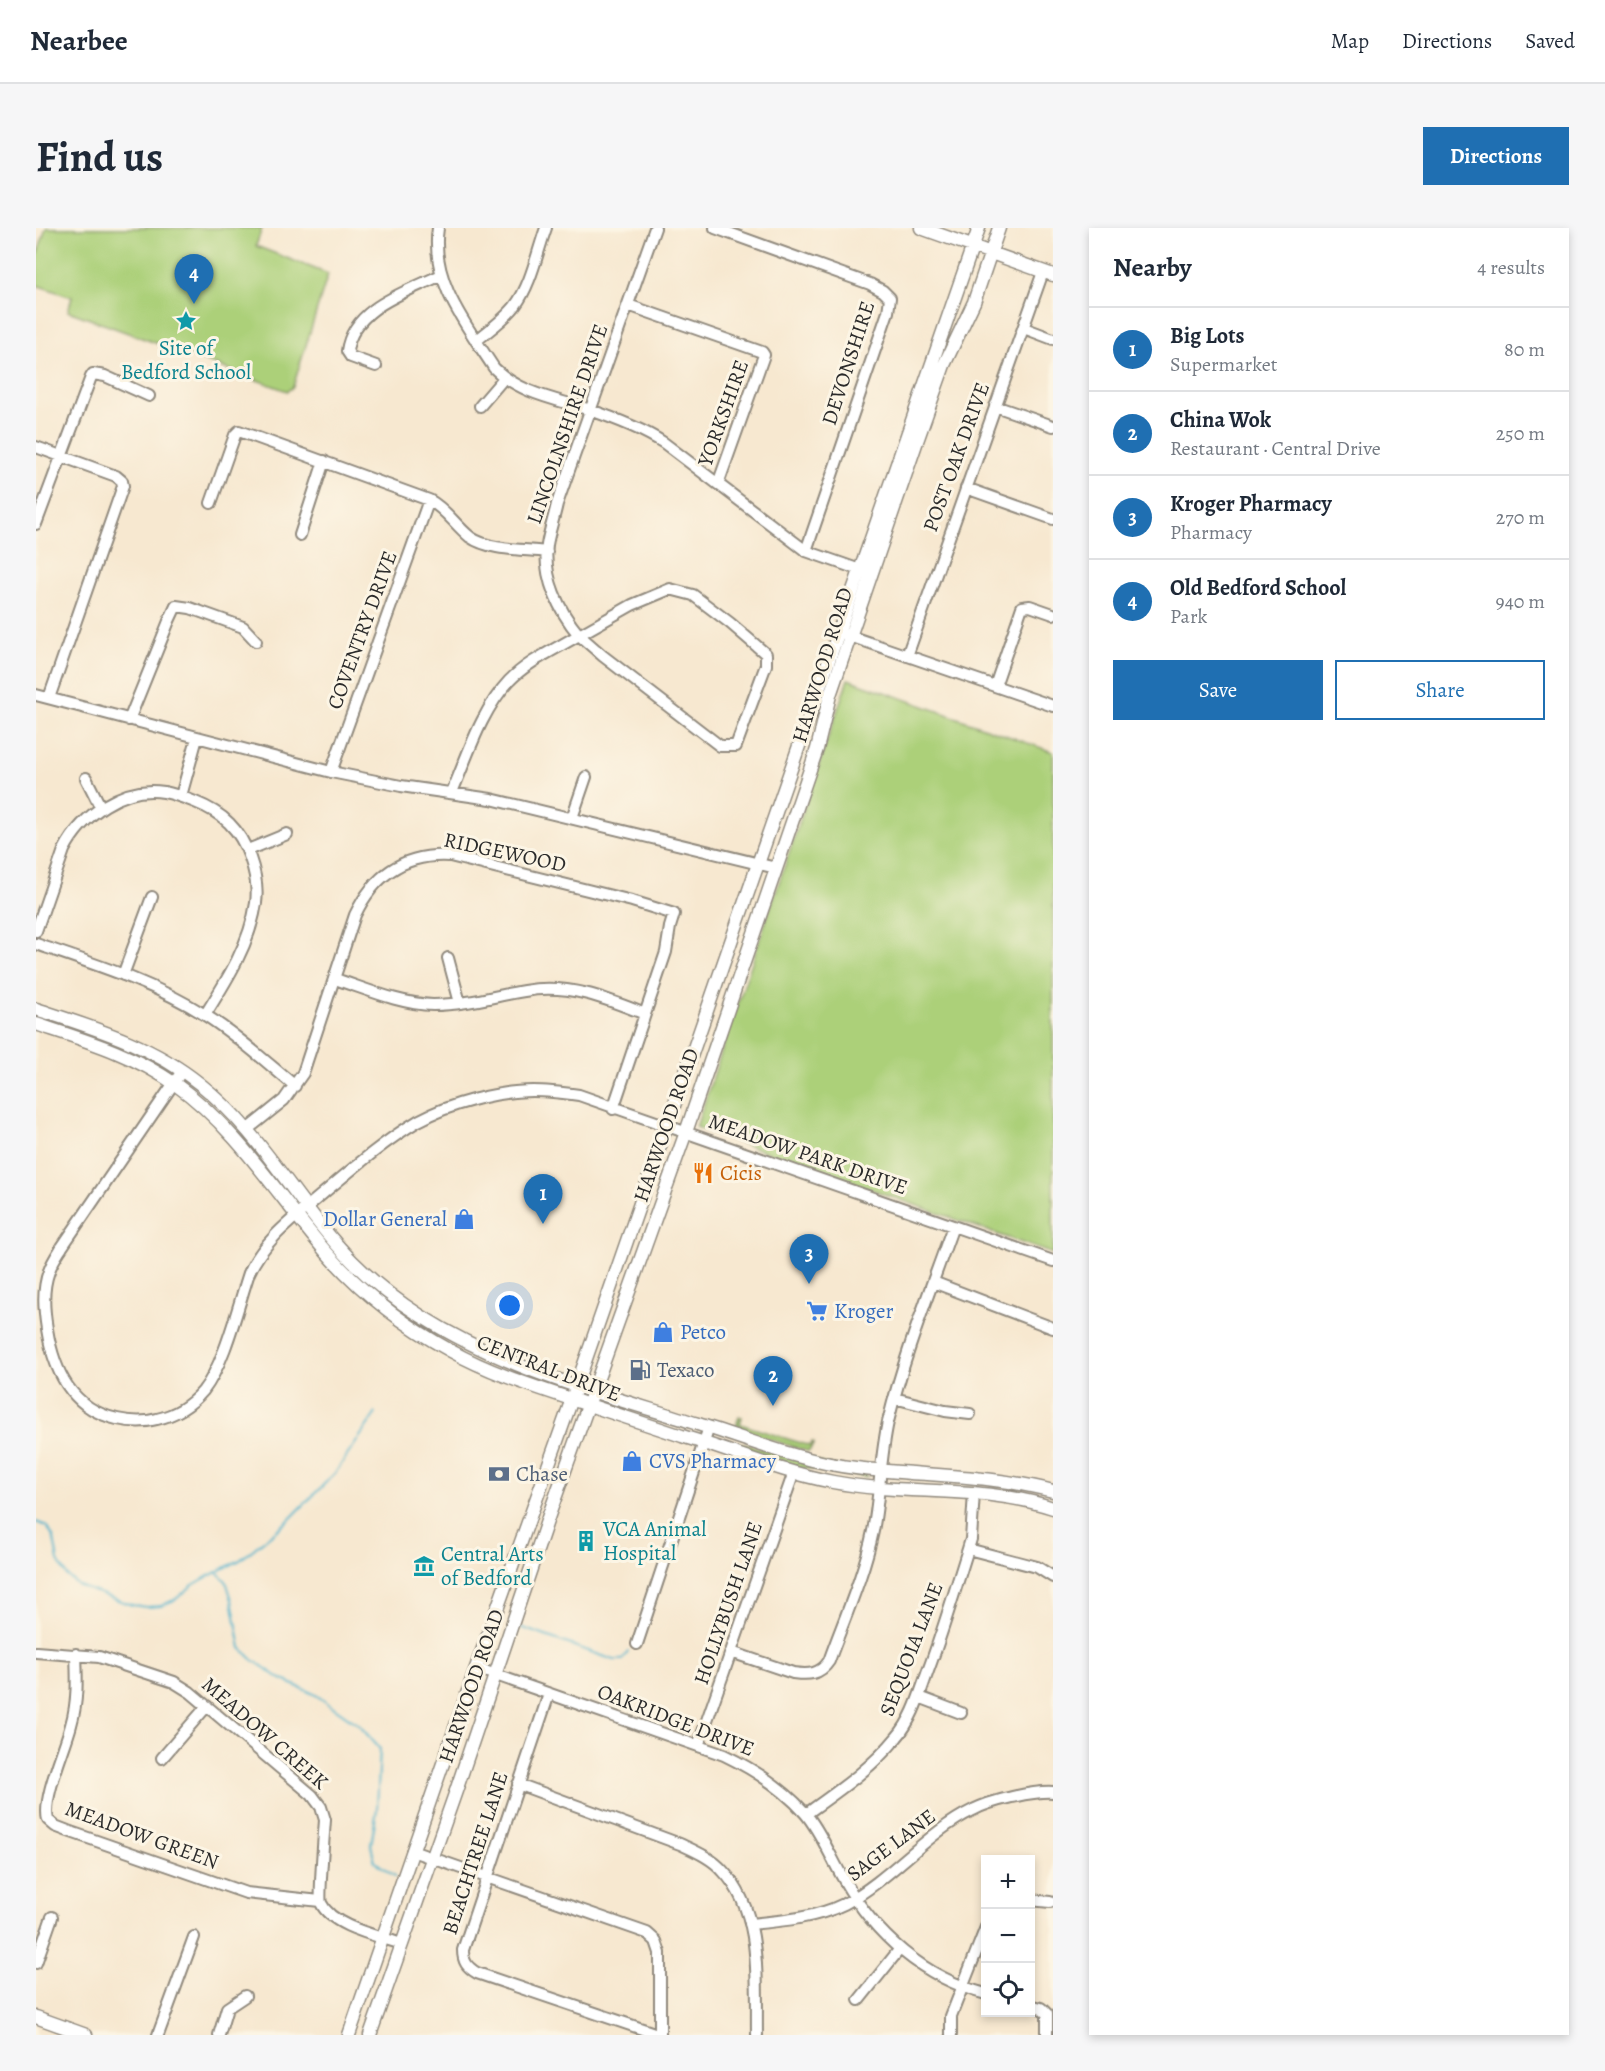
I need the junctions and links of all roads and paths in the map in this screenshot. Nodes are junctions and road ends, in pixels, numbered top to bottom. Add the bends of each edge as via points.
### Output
1 (438, 228) edge
2 (546, 228) edge
3 (655, 228) edge
4 (715, 228) edge
5 (921, 228) edge
6 (979, 228) edge
7 (999, 228) edge
8 (973, 247) junction
9 (991, 253) junction
10 (1048, 273) edge
11 (441, 276) junction
12 (628, 305) junction
13 (1024, 328) junction
14 (1053, 339) edge
15 (476, 341) junction
16 (376, 366) dead end
17 (504, 378) junction
18 (149, 396) dead end
19 (480, 405) dead end
20 (995, 406) junction
21 (591, 410) junction
22 (1053, 426) edge
23 (36, 447) edge
24 (61, 456) junction
25 (324, 461) junction
26 (718, 484) junction
27 (966, 488) junction
28 (429, 500) junction
29 (211, 503) dead end
30 (1053, 519) edge
31 (36, 524) edge
32 (300, 535) dead end
33 (806, 551) junction
34 (547, 552) junction
35 (865, 572) junction
36 (1053, 614) edge
37 (838, 632) junction
38 (579, 635) junction
39 (850, 636) junction
40 (256, 641) dead end
41 (907, 656) junction
42 (994, 686) junction
43 (36, 695) edge
44 (49, 698) junction
45 (1053, 706) edge
46 (129, 720) junction
47 (197, 738) junction
48 (331, 772) junction
49 (586, 777) dead end
50 (86, 778) dead end
51 (452, 792) junction
52 (181, 796) junction
53 (101, 808) junction
54 (572, 818) junction
55 (287, 834) dead end
56 (248, 850) junction
57 (758, 864) junction
58 (776, 868) junction
59 (152, 897) dead end
60 (36, 931) edge
61 (36, 945) edge
62 (448, 958) dead end
63 (123, 975) junction
64 (334, 979) junction
65 (460, 1003) junction
66 (36, 1009) edge
67 (645, 1014) junction
68 (205, 1015) junction
69 (36, 1024) edge
70 (182, 1071) junction
71 (174, 1083) junction
72 (295, 1086) junction
73 (614, 1109) junction
74 (667, 1124) junction
75 (248, 1129) junction
76 (686, 1132) junction
77 (308, 1206) junction
78 (296, 1215) junction
79 (954, 1226) junction
80 (624, 1251) junction
81 (641, 1257) junction
82 (1053, 1261) edge
83 (369, 1275) junction
84 (933, 1282) junction
85 (359, 1286) junction
86 (1053, 1328) edge
87 (467, 1343) junction
88 (460, 1356) junction
89 (576, 1387) junction
90 (593, 1392) junction
91 (894, 1398) junction
92 (572, 1400) junction
93 (588, 1405) junction
94 (970, 1414) dead end
95 (709, 1427) junction
96 (704, 1443) junction
97 (880, 1470) junction
98 (794, 1472) junction
99 (878, 1487) junction
100 (1053, 1491) edge
101 (974, 1493) junction
102 (1053, 1507) edge
103 (522, 1540) junction
104 (539, 1545) junction
105 (968, 1549) junction
106 (1053, 1577) edge
107 (637, 1644) dead end
108 (36, 1652) edge
109 (731, 1652) junction
110 (76, 1654) junction
111 (476, 1668) junction
112 (496, 1676) junction
113 (549, 1694) junction
114 (919, 1697) junction
115 (207, 1706) junction
116 (961, 1713) dead end
117 (452, 1737) junction
118 (472, 1745) junction
119 (698, 1746) junction
120 (162, 1758) dead end
121 (518, 1784) junction
122 (1053, 1792) edge
123 (806, 1814) junction
124 (412, 1851) junction
125 (432, 1857) junction
126 (487, 1876) junction
127 (854, 1898) junction
128 (1035, 1900) edge
129 (320, 1901) junction
130 (1050, 1902) dead end
131 (52, 1917) dead end
132 (750, 1924) junction
133 (194, 1937) dead end
134 (382, 1937) junction
135 (981, 1940) edge
136 (402, 1944) junction
137 (899, 1950) junction
138 (36, 1963) edge
139 (963, 1988) junction
140 (981, 1993) edge
141 (244, 1996) dead end
142 (859, 2000) dead end
143 (1035, 2007) edge
144 (36, 2017) edge
145 (86, 2035) edge
146 (158, 2035) edge
147 (219, 2035) edge
148 (349, 2035) edge
149 (370, 2035) edge
150 (660, 2035) edge
151 (757, 2035) edge
152 (951, 2035) edge
153 (1047, 2035) edge

1 - 11 street via 436,253
2 - 15 street via 518,302
3 - 12 street, LINCOLNSHIRE DRIVE
4 - 33 street, DEVONSHIRE via 870,284 890,298
5 - 8 main road
6 - 8 main road, HARWOOD ROAD
7 - 9 main road, HARWOOD ROAD
8 - 9 main road
8 - 35 main road, HARWOOD ROAD
9 - 10 main road
9 - 35 main road, HARWOOD ROAD
10 - 13 street, POST OAK DRIVE
11 - 15 street
11 - 16 street via 388,301 365,316 354,331 347,351 351,357
12 - 21 street, LINCOLNSHIRE DRIVE
12 - 26 street, YORKSHIRE via 764,355
13 - 14 street
13 - 20 street, POST OAK DRIVE
15 - 17 street
17 - 19 street
17 - 21 street via 534,393
18 - 24 street via 93,374
20 - 22 street
20 - 27 street, POST OAK DRIVE
21 - 26 street via 646,431
21 - 34 street, LINCOLNSHIRE DRIVE via 557,504
23 - 24 street
24 - 31 street
24 - 44 street via 116,476 123,486
25 - 28 street
25 - 29 street via 239,431
25 - 32 street
26 - 33 street
27 - 30 street
27 - 41 street, POST OAK DRIVE
28 - 34 street via 474,539 494,546
28 - 48 street, COVENTRY DRIVE
33 - 35 street
34 - 38 street, LINCOLNSHIRE DRIVE via 555,598
35 - 37 main road, HARWOOD ROAD
35 - 39 main road, HARWOOD ROAD
36 - 42 street via 1022,607
37 - 39 street
37 - 57 main road, HARWOOD ROAD
38 - 38 street via 720,746 733,747 738,742 766,665 766,654 693,595 665,590
38 - 51 street via 508,681 481,724
39 - 41 street
39 - 58 main road, HARWOOD ROAD
40 - 46 street via 243,627 177,606
41 - 42 street
42 - 45 street
43 - 44 street
44 - 46 street
46 - 47 street
47 - 48 street
47 - 52 street
48 - 51 street
49 - 54 street
50 - 53 street
51 - 54 street
52 - 53 street via 147,791 126,795
52 - 56 street via 222,815
53 - 60 street via 64,850
54 - 57 street
55 - 56 street
56 - 68 street via 257,886 256,903 238,959
57 - 58 street
57 - 74 main road, HARWOOD ROAD
58 - 76 main road, HARWOOD ROAD
59 - 63 street
61 - 63 street
62 - 65 street
63 - 68 street
64 - 65 street via 420,1003
64 - 67 street, RIDGEWOOD via 355,915 378,879 401,863 450,856 674,914
64 - 72 street, RIDGEWOOD via 308,1062
65 - 67 street via 527,990 566,989 603,997
66 - 70 main road, CENTRAL DRIVE via 113,1034
67 - 73 street, RIDGEWOOD
68 - 72 street
69 - 71 main road, CENTRAL DRIVE via 115,1051
70 - 71 street, MEADOW PARK DRIVE
70 - 75 main road, CENTRAL DRIVE
71 - 78 main road, CENTRAL DRIVE via 228,1131
71 - 78 street, MEADOW PARK DRIVE via 49,1270 44,1300 48,1337 58,1371 72,1394 105,1417 137,1422 166,1417 193,1401 216,1369 255,1261
72 - 75 street, RIDGEWOOD
73 - 74 street, MEADOW PARK DRIVE
73 - 77 street, MEADOW PARK DRIVE via 579,1095 534,1091 497,1095 452,1107 390,1139
74 - 76 street, MEADOW PARK DRIVE
74 - 80 main road, HARWOOD ROAD
75 - 77 main road, CENTRAL DRIVE
76 - 79 street, MEADOW PARK DRIVE
76 - 81 main road, HARWOOD ROAD
77 - 78 street, MEADOW PARK DRIVE
77 - 83 main road, CENTRAL DRIVE
78 - 85 main road, CENTRAL DRIVE
79 - 82 street, MEADOW PARK DRIVE
79 - 84 street
80 - 81 main road
80 - 89 main road, HARWOOD ROAD
81 - 90 main road, HARWOOD ROAD
83 - 85 main road
83 - 87 main road, CENTRAL DRIVE via 418,1315
84 - 86 street
84 - 91 street
85 - 88 main road, CENTRAL DRIVE via 415,1329
87 - 88 main road
87 - 89 main road, CENTRAL DRIVE
88 - 92 main road, CENTRAL DRIVE via 495,1373
89 - 90 main road, CENTRAL DRIVE
89 - 92 main road, HARWOOD ROAD
90 - 93 main road, HARWOOD ROAD
90 - 95 main road, CENTRAL DRIVE
91 - 94 street
91 - 97 street
92 - 93 main road, CENTRAL DRIVE
92 - 103 main road, HARWOOD ROAD
93 - 96 main road, CENTRAL DRIVE
93 - 104 main road, HARWOOD ROAD
95 - 96 street
95 - 97 main road, CENTRAL DRIVE via 803,1458
96 - 98 main road, CENTRAL DRIVE
96 - 107 street
97 - 99 street
97 - 100 main road, CENTRAL DRIVE via 996,1479
98 - 99 main road, CENTRAL DRIVE via 832,1482
98 - 109 street, HOLLYBUSH LANE
99 - 101 main road, CENTRAL DRIVE
99 - 109 street via 869,1550 826,1666 813,1674 793,1673
101 - 102 main road, CENTRAL DRIVE
101 - 105 street, SEQUOIA LANE
103 - 104 main road
103 - 111 main road, HARWOOD ROAD
104 - 112 main road, HARWOOD ROAD
105 - 106 street via 1038,1567
105 - 114 street, SEQUOIA LANE
108 - 110 street, MEADOW CREEK
109 - 119 street, HOLLYBUSH LANE
110 - 115 street, MEADOW CREEK via 116,1662 174,1682
110 - 129 street, MEADOW GREEN via 77,1695 72,1724 46,1804 48,1820 68,1832 246,1893
111 - 112 street, OAKRIDGE DRIVE
111 - 117 main road, HARWOOD ROAD
112 - 113 street, OAKRIDGE DRIVE
112 - 118 main road, HARWOOD ROAD
113 - 119 street, OAKRIDGE DRIVE
113 - 121 street, BEACHTREE LANE
114 - 116 street
114 - 123 street, SEQUOIA LANE via 891,1744 844,1787
115 - 120 street
115 - 129 street, MEADOW CREEK via 283,1769 321,1807 325,1820
117 - 118 main road
117 - 124 main road, HARWOOD ROAD
118 - 125 main road, HARWOOD ROAD
119 - 123 street, OAKRIDGE DRIVE via 755,1770
121 - 126 street, BEACHTREE LANE
121 - 132 street via 697,1852 725,1872 746,1907
122 - 127 street, SAGE LANE via 1032,1793 971,1810
123 - 127 street, OAKRIDGE DRIVE
124 - 125 street
124 - 134 main road, HARWOOD ROAD
125 - 126 street
125 - 136 main road, HARWOOD ROAD
126 - 150 street via 652,1936 661,1961
126 - 150 street, BEACHTREE LANE via 463,1950 464,1962 470,1969
127 - 132 street, SAGE LANE via 809,1916
127 - 137 street, OAKRIDGE DRIVE
128 - 130 street
129 - 134 street via 330,1915 353,1928
131 - 138 street
132 - 151 street
133 - 146 street
134 - 136 street
134 - 148 main road, HARWOOD ROAD
135 - 139 street
136 - 149 main road, HARWOOD ROAD
137 - 139 street, OAKRIDGE DRIVE
137 - 142 street
139 - 140 street, OAKRIDGE DRIVE
139 - 152 street via 951,2016
141 - 147 street via 226,2008
143 - 153 street via 1047,2014
144 - 145 main road

